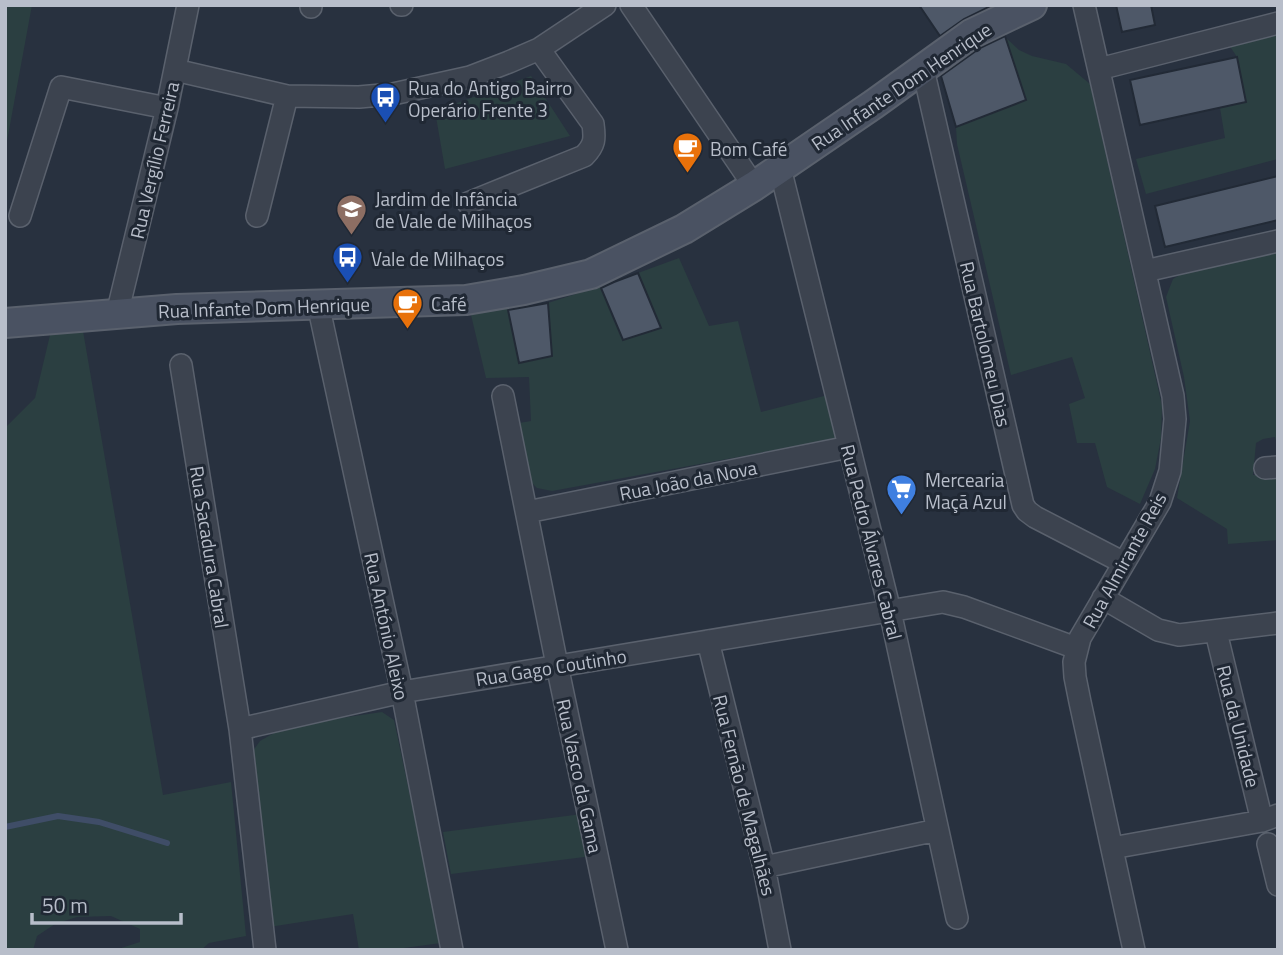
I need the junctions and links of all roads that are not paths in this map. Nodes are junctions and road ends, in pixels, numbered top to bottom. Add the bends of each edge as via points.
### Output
1 (188, 5) edge
2 (606, 5) edge
3 (631, 5) edge
4 (1032, 5) edge
5 (1084, 5) edge
6 (1278, 23) edge
7 (539, 49) junction
8 (923, 69) junction
9 (1099, 69) junction
10 (175, 70) junction
11 (287, 96) junction
12 (167, 107) junction
13 (780, 168) junction
14 (754, 186) junction
15 (468, 203) dead end
16 (257, 215) dead end
17 (20, 216) dead end
18 (1278, 241) edge
19 (1145, 271) junction
20 (318, 304) junction
21 (117, 314) junction
22 (5, 323) edge
23 (181, 365) dead end
24 (503, 396) dead end
25 (849, 447) junction
26 (527, 512) junction
27 (1124, 563) junction
28 (1103, 598) junction
29 (890, 611) junction
30 (1278, 623) edge
31 (1216, 632) junction
32 (708, 641) junction
33 (1076, 648) junction
34 (557, 666) junction
35 (402, 692) junction
36 (240, 729) junction
37 (1270, 818) edge
38 (937, 830) junction
39 (1268, 844) dead end
40 (1112, 848) junction
41 (764, 867) junction
42 (1278, 885) edge
43 (957, 918) dead end
44 (265, 950) edge
45 (453, 950) edge
46 (617, 950) edge
47 (780, 950) edge
48 (1134, 950) edge

1 - 10 street, Rua Vergílio Ferreira
2 - 7 street
3 - 14 street
4 - 8 street, Rua Infante Dom Henrique via 971,34
5 - 9 street, Rua Almirante Reis
6 - 9 street
7 - 11 street via 470,77 393,94
7 - 15 street via 593,124 592,149
8 - 13 street, Rua Infante Dom Henrique
8 - 27 street, Rua Bartolomeu Dias via 1023,505 1035,517
9 - 19 street, Rua Almirante Reis
10 - 11 street
10 - 12 street, Rua Vergílio Ferreira
11 - 16 street
12 - 17 street via 61,87
12 - 21 street, Rua Vergílio Ferreira
13 - 14 street, Rua Infante Dom Henrique
13 - 25 street, Rua Pedro Álvares Cabral
14 - 20 street, Rua Infante Dom Henrique via 684,229 591,274 466,300
18 - 19 street
19 - 27 street, Rua Almirante Reis via 1173,396 1174,441 1160,502
20 - 21 street, Rua Infante Dom Henrique
20 - 35 street, Rua António Aleixo
21 - 22 street, Rua Infante Dom Henrique
23 - 36 street, Rua Sacadura Cabral
24 - 26 street, Rua Vasco da Gama
25 - 26 street, Rua João da Nova
25 - 29 street, Rua Pedro Álvares Cabral
26 - 34 street, Rua Vasco da Gama
27 - 28 street, Rua Almirante Reis
28 - 31 street via 1158,630 1179,635
28 - 33 street, Rua Almirante Reis
29 - 32 street, Rua Gago Coutinho
29 - 33 street, Rua Gago Coutinho via 950,603
29 - 38 street, Rua Pedro Álvares Cabral
30 - 31 street
31 - 37 street, Rua da Unidade
32 - 34 street, Rua Gago Coutinho
32 - 41 street, Rua Fernão de Magalhães
33 - 40 street, Rua Almirante Reis via 1074,677
34 - 35 street, Rua Gago Coutinho
34 - 46 street, Rua Vasco da Gama
35 - 36 street, Rua Gago Coutinho
35 - 45 street, Rua António Aleixo
36 - 44 street
37 - 40 street
38 - 41 street
38 - 43 street, Rua Pedro Álvares Cabral
39 - 42 street
40 - 48 street, Rua Almirante Reis
41 - 47 street, Rua Fernão de Magalhães

